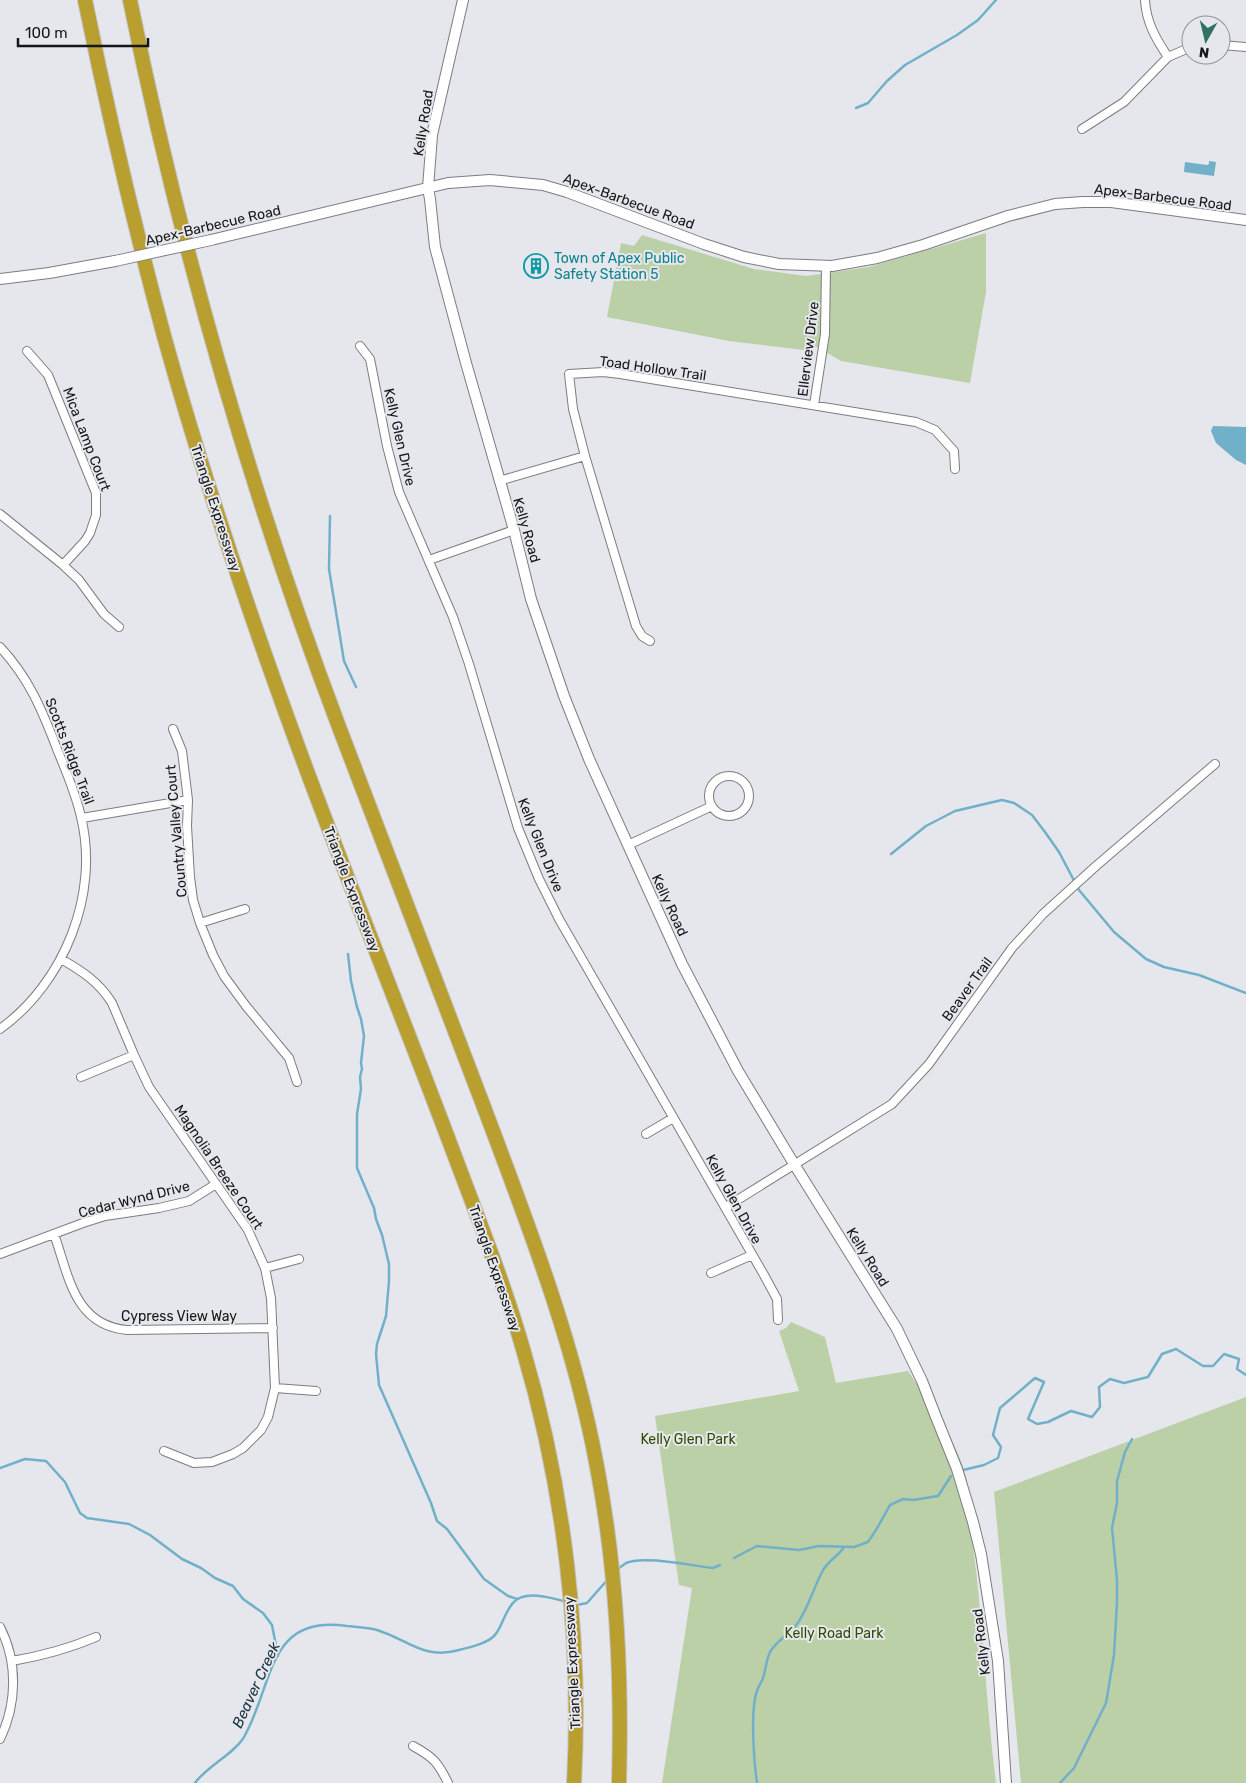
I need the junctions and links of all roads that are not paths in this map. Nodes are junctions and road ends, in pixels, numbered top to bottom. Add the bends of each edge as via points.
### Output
1 (85, 0) edge
2 (130, 0) edge
3 (463, 0) edge
4 (1145, 0) edge
5 (1231, 45) edge
6 (1246, 47) edge
7 (1181, 51) edge
8 (1168, 57) junction
9 (1082, 129) dead end
10 (428, 188) junction
11 (1246, 220) edge
12 (826, 266) junction
13 (0, 279) edge
14 (360, 346) dead end
15 (28, 351) dead end
16 (814, 405) junction
17 (585, 456) junction
18 (955, 469) dead end
19 (499, 481) junction
20 (0, 514) edge
21 (514, 530) junction
22 (429, 560) junction
23 (63, 565) junction
24 (119, 627) dead end
25 (650, 642) dead end
26 (0, 647) edge
27 (173, 729) dead end
28 (1215, 764) dead end
29 (188, 800) junction
30 (712, 806) junction
31 (82, 818) junction
32 (628, 845) junction
33 (245, 909) dead end
34 (200, 923) junction
35 (61, 959) junction
36 (0, 1029) edge
37 (134, 1055) junction
38 (81, 1077) dead end
39 (297, 1082) dead end
40 (673, 1118) junction
41 (646, 1134) dead end
42 (794, 1164) junction
43 (216, 1184) junction
44 (726, 1207) junction
45 (54, 1234) junction
46 (0, 1254) edge
47 (752, 1256) junction
48 (299, 1259) dead end
49 (265, 1268) junction
50 (711, 1273) dead end
51 (778, 1320) dead end
52 (273, 1328) junction
53 (274, 1388) junction
54 (316, 1391) dead end
55 (164, 1451) dead end
56 (0, 1627) edge
57 (96, 1637) dead end
58 (12, 1661) junction
59 (0, 1739) edge
60 (413, 1746) dead end
61 (448, 1783) edge
62 (574, 1783) edge
63 (619, 1783) edge
64 (1006, 1783) edge

1 - 62 highway, Triangle Expressway via 142,250 220,521 308,773 482,1228 509,1303 533,1387 551,1468 566,1562 576,1726
2 - 63 highway via 197,286 260,502 335,718 559,1312 597,1465 610,1543 618,1633
3 - 10 street, Kelly Road via 432,135
4 - 8 street via 1154,36
5 - 6 street
7 - 8 street
8 - 9 street via 1124,102
10 - 12 street, Apex-Barbecue Road via 448,182 484,181 543,185 744,257 780,264
10 - 13 street, Apex-Barbecue Road, bridge via 116,261
10 - 19 street, Kelly Road via 435,248
11 - 12 street, Apex-Barbecue Road via 1111,202 1055,204 877,258
12 - 16 street, Ellerview Drive via 825,334
14 - 22 street, Kelly Glen Drive via 370,360 386,446 399,492
15 - 23 street, Mica Lamp Court via 48,374 96,492 96,515 90,533
16 - 17 street, Toad Hollow Trail via 620,374 569,374 573,410
16 - 18 street, Toad Hollow Trail via 916,422 935,430 954,451
17 - 19 street
17 - 25 street, Toad Hollow Trail via 636,626
19 - 21 street, Kelly Road
20 - 23 street
21 - 22 street
21 - 32 street, Kelly Road via 531,599 564,696
22 - 40 street, Kelly Glen Drive via 470,664 518,828 539,878 559,919
23 - 24 street
26 - 31 street, Scotts Ridge Trail via 20,670 40,705
27 - 29 street, Country Valley Court via 182,750
28 - 42 street, Beaver Trail via 1043,914 1012,948 929,1064 892,1104
29 - 31 street
29 - 34 street, Country Valley Court via 189,870
30 - 30 street via 727,816 739,813 749,798 746,785 735,777 716,781 710,793
30 - 32 street
31 - 35 street, Scotts Ridge Trail via 84,887 76,922
32 - 42 street, Kelly Road via 682,964 734,1063
33 - 34 street
34 - 39 street, Country Valley Court via 224,976 289,1058
35 - 36 street, Scotts Ridge Trail via 35,996
35 - 37 street, Magnolia Breeze Court via 87,975 106,993
37 - 38 street
37 - 43 street, Magnolia Breeze Court via 150,1087
40 - 41 street
40 - 44 street, Kelly Glen Drive
42 - 44 street, Beaver Trail
42 - 64 street, Kelly Road via 897,1329 922,1381 956,1470 973,1522 986,1582 998,1661
43 - 45 street, Cedar Wynd Drive via 189,1201 105,1216
43 - 49 street, Magnolia Breeze Court via 248,1230
44 - 47 street, Kelly Glen Drive
45 - 46 street, Cedar Wynd Drive
45 - 52 street, Cypress View Way via 79,1302 88,1315 102,1325 127,1330
47 - 50 street
47 - 51 street, Kelly Glen Drive via 777,1299
48 - 49 street
49 - 52 street, Magnolia Breeze Court via 272,1298
52 - 53 street, Magnolia Breeze Court
53 - 54 street
53 - 55 street, Magnolia Breeze Court via 268,1417 252,1440 234,1454 212,1462 194,1463
56 - 58 street
57 - 58 street via 55,1653
58 - 59 street via 10,1712
60 - 61 street via 431,1756

